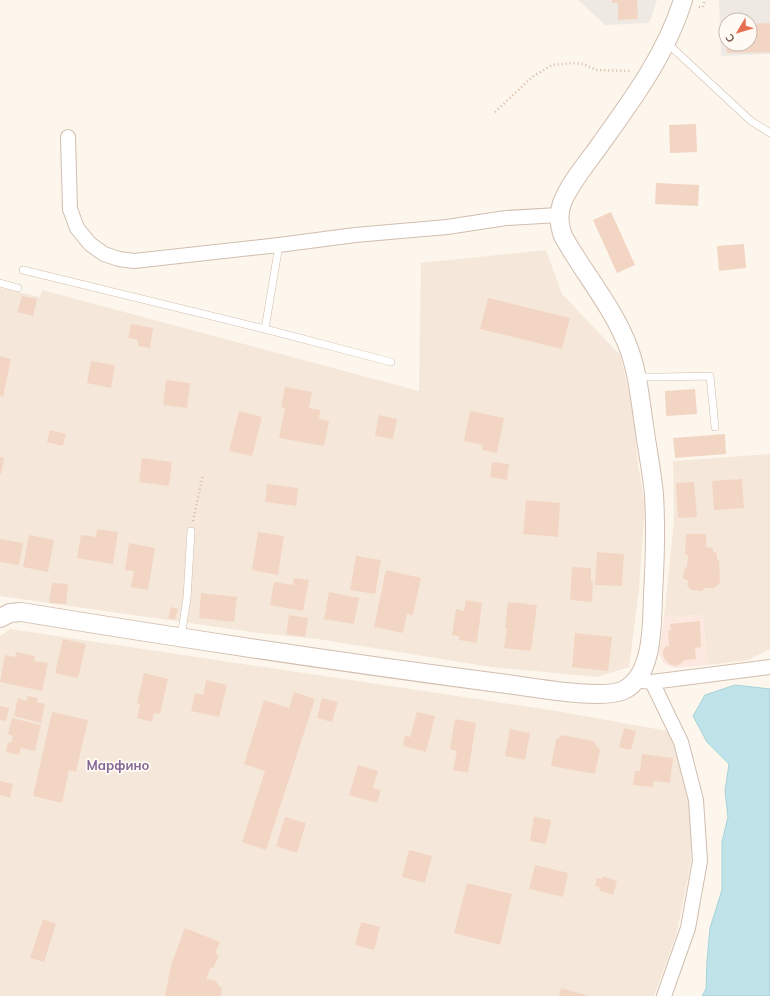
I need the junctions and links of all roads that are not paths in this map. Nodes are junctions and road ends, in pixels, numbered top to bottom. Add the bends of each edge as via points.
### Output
1 (683, 0) edge
2 (666, 42) junction
3 (770, 133) edge
4 (68, 136) dead end
5 (559, 215) junction
6 (279, 245) junction
7 (23, 270) dead end
8 (0, 283) edge
9 (18, 288) dead end
10 (265, 329) junction
11 (391, 362) dead end
12 (637, 377) junction
13 (715, 427) dead end
14 (191, 531) road end
15 (0, 617) edge
16 (181, 638) junction
17 (770, 667) edge
18 (644, 681) junction
19 (664, 996) edge

1 - 2 street
2 - 3 lane via 752,121
2 - 5 street via 623,113 570,188
4 - 6 street via 70,209 76,228 90,244 104,254 134,261
5 - 6 street via 355,234
5 - 12 street via 563,236 618,323
6 - 10 lane
7 - 10 lane
8 - 9 lane
10 - 11 lane
12 - 13 lane via 710,376
12 - 18 street via 654,494 656,546 650,644 644,666
14 - 16 lane via 187,598
15 - 16 street via 21,612
16 - 18 street via 462,678 601,694 618,693
17 - 18 street
18 - 19 street via 681,742 696,800 700,861 688,928

